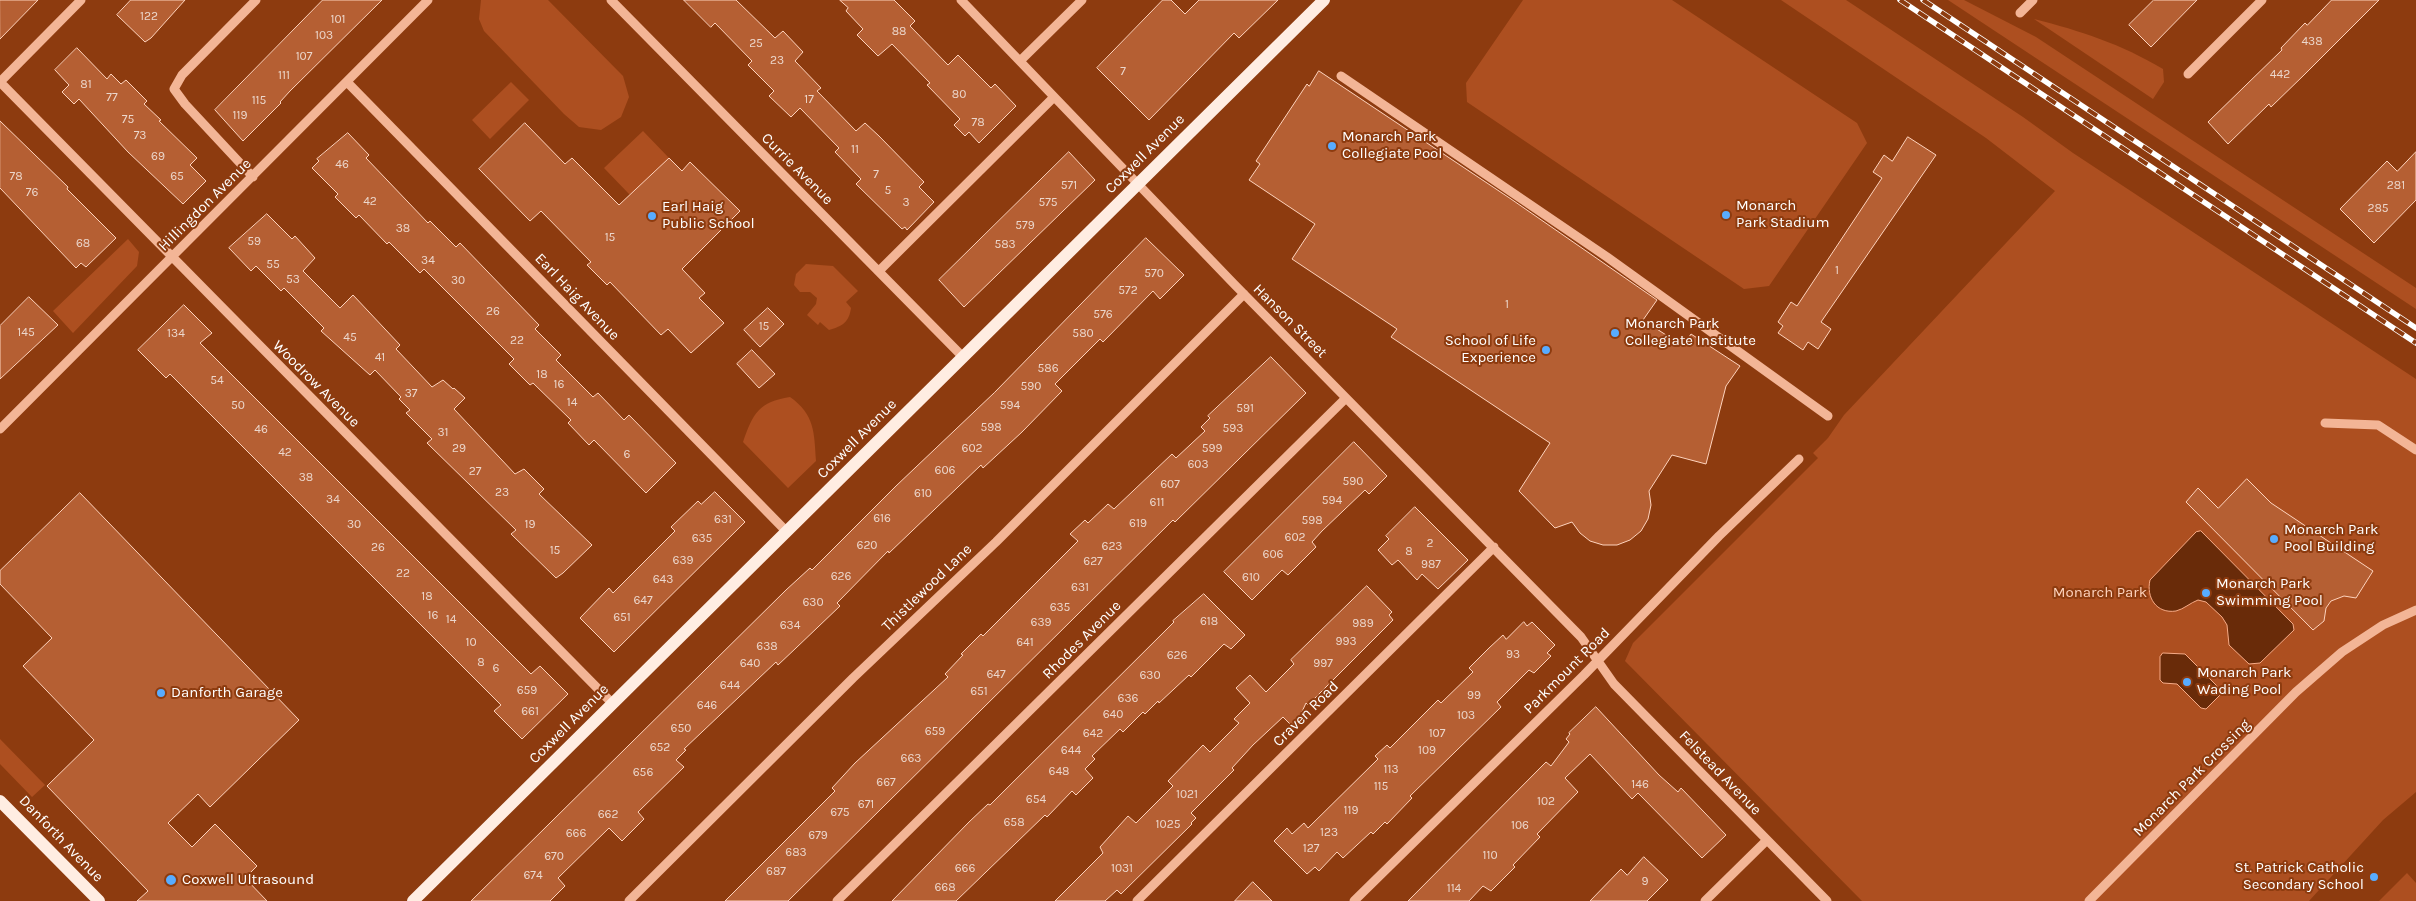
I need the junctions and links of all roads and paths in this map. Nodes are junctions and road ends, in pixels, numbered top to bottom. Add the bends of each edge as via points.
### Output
1 (81, 0) edge
2 (256, 0) edge
3 (428, 0) edge
4 (611, 0) edge
5 (961, 0) edge
6 (1082, 0) edge
7 (1324, 0) edge
8 (2033, 0) edge
9 (2262, 0) edge
10 (2020, 13) dead end
11 (1020, 61) junction
12 (2188, 74) dead end
13 (1341, 76) dead end
14 (0, 82) edge
15 (347, 82) junction
16 (1054, 97) junction
17 (253, 177) junction
18 (1138, 184) junction
19 (172, 258) junction
20 (879, 270) junction
21 (1244, 294) junction
22 (963, 357) junction
23 (1346, 398) junction
24 (1828, 416) dead end
25 (2325, 424) dead end
26 (0, 429) edge
27 (2416, 450) edge
28 (1799, 459) dead end
29 (786, 531) junction
30 (1494, 547) junction
31 (2416, 610) edge
32 (1599, 660) junction
33 (613, 704) junction
34 (0, 801) edge
35 (1767, 840) junction
36 (98, 901) edge
37 (413, 901) edge
38 (629, 901) edge
39 (837, 901) edge
40 (1137, 901) edge
41 (1354, 901) edge
42 (1705, 901) edge
43 (1826, 901) edge
44 (2089, 901) edge

1 - 14 street
2 - 17 street via 182,75 174,88
3 - 15 street, Hillingdon Avenue
4 - 20 street, Currie Avenue
5 - 11 street, Hanson Street
6 - 11 street
7 - 18 main road, Coxwell Avenue
8 - 10 street
9 - 12 street
11 - 16 street, Hanson Street
13 - 24 street via 1607,256
14 - 19 street, Woodrow Avenue
15 - 17 street, Hillingdon Avenue
15 - 29 street, Earl Haig Avenue
16 - 18 street, Hanson Street
16 - 20 street
17 - 19 street, Hillingdon Avenue
18 - 21 street, Hanson Street
18 - 22 main road, Coxwell Avenue
19 - 26 street, Hillingdon Avenue
19 - 33 street, Woodrow Avenue
20 - 22 street, Currie Avenue
21 - 23 street, Hanson Street
21 - 38 street, Thistlewood Lane
22 - 29 main road, Coxwell Avenue
23 - 30 street, Hanson Street
23 - 39 street, Rhodes Avenue
25 - 27 street via 2378,425
28 - 32 street, Parkmount Road
29 - 33 main road, Coxwell Avenue
30 - 32 street, Hanson Street
30 - 40 street, Craven Road
31 - 44 street, Monarch Park Crossing via 2383,625 2342,652 2309,681
32 - 35 street, Felstead Avenue via 1614,684
32 - 41 street, Parkmount Road
33 - 37 main road, Coxwell Avenue
34 - 36 main road, Danforth Avenue
35 - 42 street
35 - 43 street, Felstead Avenue

